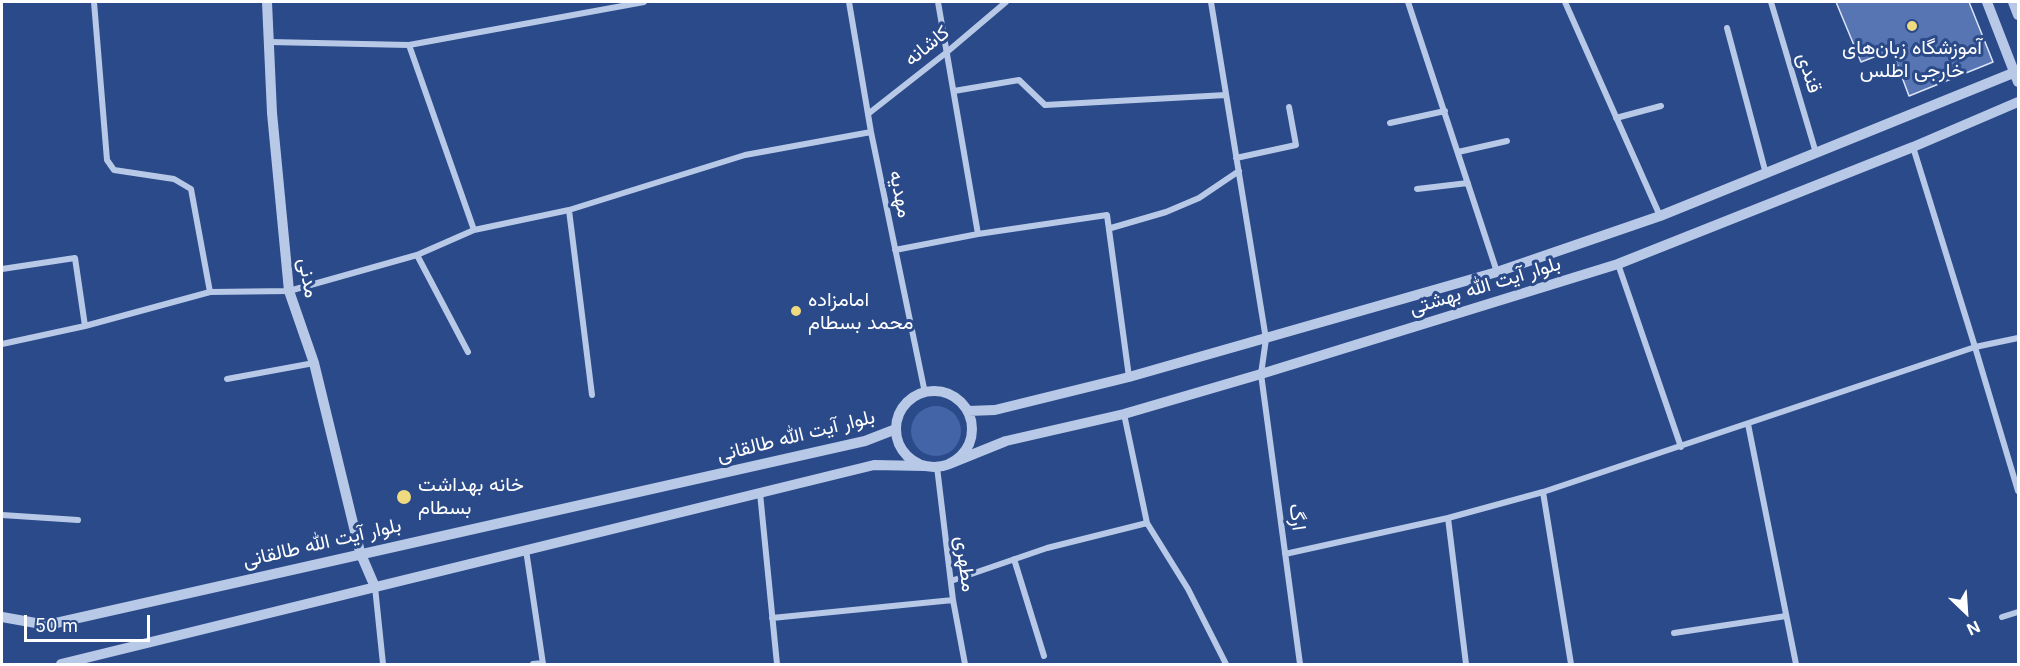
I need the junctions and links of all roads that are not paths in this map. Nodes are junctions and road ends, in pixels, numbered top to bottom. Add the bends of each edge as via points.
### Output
1 (94, 2) edge
2 (267, 2) edge
3 (641, 2) edge
4 (849, 2) edge
5 (938, 2) edge
6 (1006, 2) edge
7 (1211, 2) edge
8 (1408, 2) edge
9 (1565, 2) edge
10 (1771, 2) edge
11 (1987, 2) edge
12 (2013, 2) edge
13 (2019, 15) edge
14 (1727, 28) dead end
15 (270, 42) junction
16 (409, 45) junction
17 (947, 52) junction
18 (2017, 75) edge
19 (954, 91) junction
20 (1226, 96) junction
21 (2019, 102) edge
22 (1661, 106) dead end
23 (1289, 107) dead end
24 (1445, 111) junction
25 (868, 114) junction
26 (1616, 118) junction
27 (1390, 123) dead end
28 (871, 132) junction
29 (1507, 141) dead end
30 (1913, 147) junction
31 (1458, 152) junction
32 (1816, 154) junction
33 (1236, 158) junction
34 (1239, 171) junction
35 (1766, 174) junction
36 (1468, 183) junction
37 (1417, 189) dead end
38 (569, 210) junction
39 (1660, 216) junction
40 (1111, 228) junction
41 (474, 230) junction
42 (978, 234) junction
43 (895, 250) junction
44 (417, 255) junction
45 (1618, 264) junction
46 (2, 269) edge
47 (1497, 272) junction
48 (210, 291) junction
49 (290, 291) junction
50 (85, 326) junction
51 (2019, 338) edge
52 (1266, 339) junction
53 (2, 344) edge
54 (1975, 347) junction
55 (468, 352) dead end
56 (314, 363) junction
57 (1261, 374) junction
58 (1129, 377) junction
59 (227, 380) dead end
60 (925, 393) junction
61 (592, 395) dead end
62 (968, 411) junction
63 (1124, 414) junction
64 (1748, 424) junction
65 (896, 429) junction
66 (1681, 447) junction
67 (949, 464) junction
68 (924, 466) junction
69 (937, 467) junction
70 (2019, 491) edge
71 (1543, 492) junction
72 (760, 493) junction
73 (2, 515) edge
74 (1448, 518) junction
75 (78, 520) dead end
76 (1147, 523) junction
77 (526, 550) junction
78 (360, 552) junction
79 (1285, 554) junction
80 (1014, 559) junction
81 (951, 581) junction
82 (375, 588) junction
83 (953, 600) junction
84 (2019, 612) edge
85 (1786, 616) junction
86 (2002, 616) dead end
87 (2, 617) edge
88 (771, 618) junction
89 (1674, 633) dead end
90 (1044, 656) dead end
91 (61, 664) edge
92 (383, 664) edge
93 (533, 664) edge
94 (543, 664) edge
95 (777, 664) edge
96 (965, 664) edge
97 (1226, 664) edge
98 (1300, 664) edge
99 (1466, 664) edge
100 (1571, 664) edge
101 (1796, 664) edge

1 - 48 street via 107,160 114,170 174,178 191,189
2 - 15 street, مدنی
3 - 16 street
4 - 25 street, مهدیه
5 - 17 street
6 - 17 street, کاشانه
7 - 20 street, ارگ
8 - 24 street
9 - 26 street
10 - 32 street, قندی
11 - 18 street
12 - 13 street
14 - 35 street
15 - 16 street
15 - 49 street, مدنی via 272,113
16 - 41 street
17 - 19 street
17 - 25 street, کاشانه
18 - 32 street, بلوار آیت الله بهشتی
19 - 20 street via 1019,80 1045,105
19 - 42 street
20 - 33 street, ارگ
21 - 30 street, بلوار آیت الله بهشتی
22 - 26 street
23 - 33 street via 1296,145
24 - 27 street
24 - 31 street
25 - 28 street, مهدیه
26 - 39 street
28 - 38 street via 745,155
28 - 43 street, مهدیه
29 - 31 street
30 - 45 street, بلوار آیت الله بهشتی
30 - 54 street
31 - 36 street
32 - 35 street, بلوار آیت الله بهشتی
33 - 34 street, ارگ
34 - 40 street via 1198,198 1167,212
34 - 52 street, ارگ
35 - 39 street, بلوار آیت الله بهشتی
36 - 37 street
36 - 47 street
38 - 41 street
38 - 61 street
39 - 47 street, بلوار آیت الله بهشتی
40 - 42 street via 1107,215
40 - 58 street
41 - 44 street
42 - 43 street
43 - 60 street, مهدیه
44 - 49 street
44 - 55 street
45 - 57 street, بلوار آیت الله بهشتی
45 - 66 street
46 - 50 street via 75,258
47 - 52 street, بلوار آیت الله بهشتی
48 - 49 street
48 - 50 street
49 - 56 street, مدنی
50 - 53 street
51 - 54 street
52 - 57 street, ارگ
52 - 58 street, بلوار آیت الله بهشتی
54 - 64 street
54 - 70 street
56 - 59 street
56 - 78 street, مدنی
57 - 63 street, بلوار آیت الله بهشتی
57 - 79 street, ارگ
58 - 62 street, بلوار آیت الله بهشتی via 995,410
60 - 62 street via 949,395
60 - 65 street via 904,406
62 - 67 street via 972,423 967,448
63 - 67 street, بلوار آیت الله بهشتی via 1006,441
63 - 76 street
64 - 66 street
64 - 85 street
65 - 68 street via 904,453
65 - 78 street, بلوار آیت الله طالقانی via 865,441
66 - 71 street
67 - 69 street
68 - 69 street
68 - 72 street via 874,465
69 - 81 street, مطهری
71 - 74 street
71 - 100 street
72 - 77 street
72 - 88 street
73 - 75 street
74 - 79 street
74 - 99 street
76 - 80 street
76 - 97 street via 1188,589
77 - 82 street
77 - 94 street
78 - 82 street, مدنی
78 - 87 street, بلوار آیت الله طالقانی via 47,625
79 - 98 street, ارگ
80 - 81 street
80 - 90 street
81 - 83 street, مطهری
82 - 91 street
82 - 92 street
83 - 88 street
83 - 96 street, مطهری
84 - 86 street
85 - 89 street
85 - 101 street
88 - 95 street
93 - 94 street

